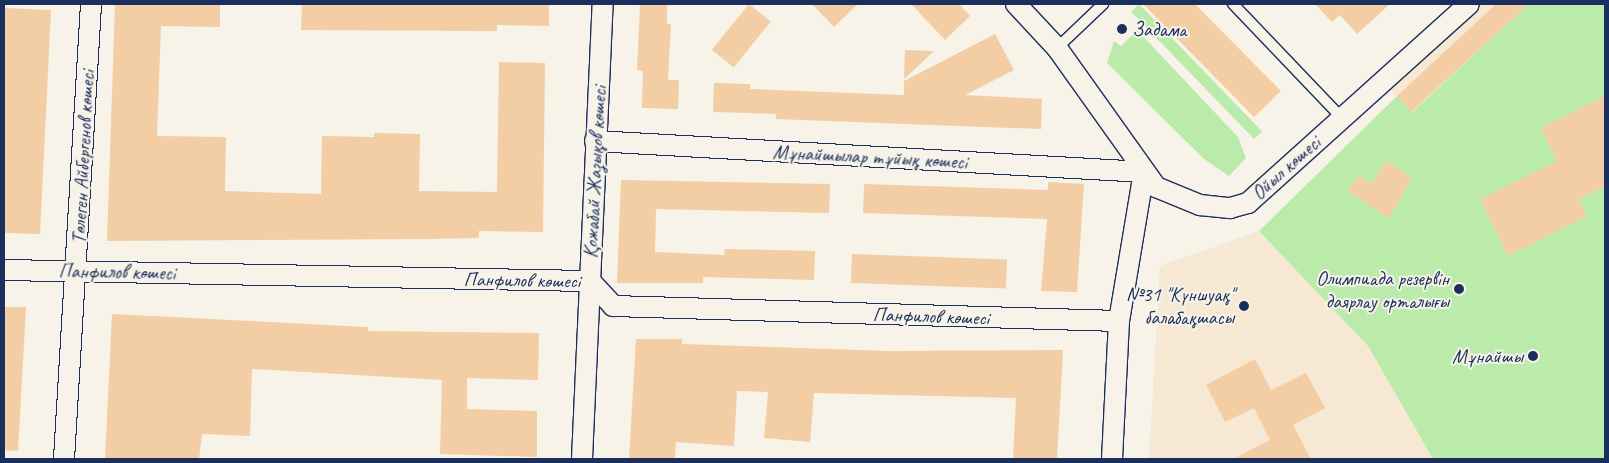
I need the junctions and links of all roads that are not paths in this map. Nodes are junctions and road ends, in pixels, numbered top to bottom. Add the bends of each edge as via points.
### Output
1 (91, 4) edge
2 (603, 4) edge
3 (1016, 4) edge
4 (1103, 4) edge
5 (1234, 4) edge
6 (1469, 4) edge
7 (1057, 48) junction
8 (1342, 118) junction
9 (595, 141) junction
10 (1144, 172) junction
11 (4, 270) edge
12 (77, 272) junction
13 (590, 281) junction
14 (1119, 321) junction
15 (64, 459) edge
16 (582, 459) edge
17 (1112, 459) edge

1 - 12 street, Төлеген Айбергенов көшесі
2 - 9 street, Қожабай Жазықов көшесі
3 - 7 street, Ойыл көшесі
4 - 7 lane
5 - 8 lane
6 - 8 street, Ойыл көшесі
7 - 10 street, Ойыл көшесі
8 - 10 street, Ойыл көшесі via 1248,202 1230,208 1178,198 1156,187
9 - 10 street, Мұнайшылар тұйық көшесі
9 - 13 street, Қожабай Жазықов көшесі
10 - 14 street
11 - 12 street, Панфилов көшесі
12 - 13 street, Панфилов көшесі
12 - 15 street, Төлеген Айбергенов көшесі
13 - 14 street, Панфилов көшесі via 613,306
13 - 16 street, Қожабай Жазықов көшесі
14 - 17 street

